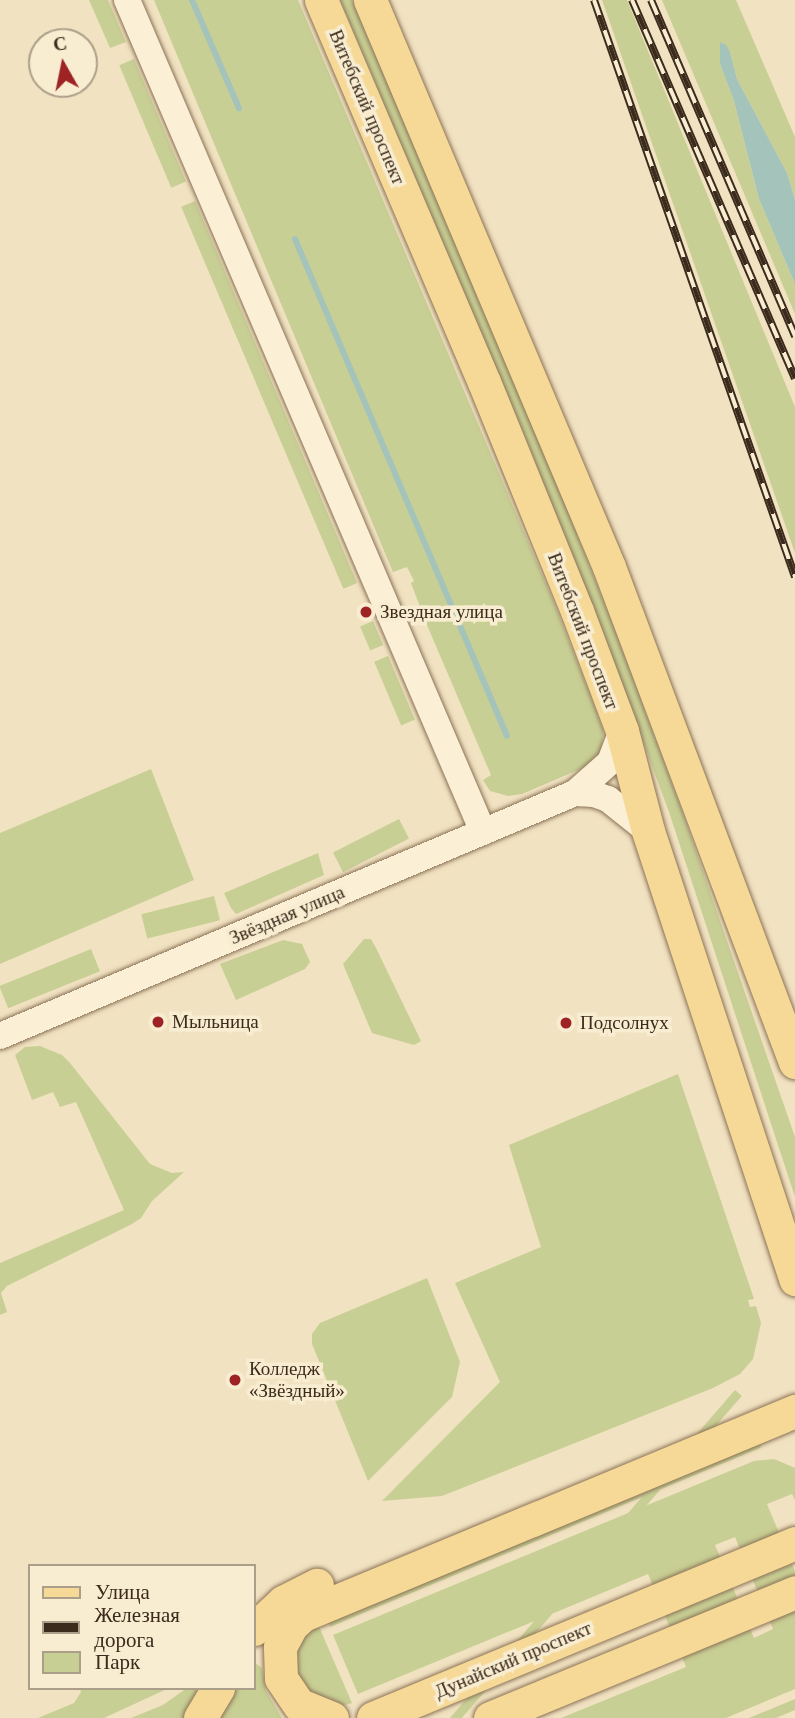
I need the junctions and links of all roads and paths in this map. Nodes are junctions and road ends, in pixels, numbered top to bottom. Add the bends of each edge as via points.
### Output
1 (127, 0) edge
2 (321, 0) edge
3 (370, 0) edge
4 (622, 731) junction
5 (575, 793) junction
6 (648, 831) junction
7 (482, 832) junction
8 (0, 1037) edge
9 (795, 1062) edge
10 (795, 1279) edge
11 (795, 1388) edge
12 (795, 1411) edge
13 (795, 1542) edge
14 (795, 1591) edge
15 (256, 1627) edge
16 (217, 1690) edge
17 (200, 1718) edge
18 (332, 1718) edge
19 (373, 1718) edge
20 (490, 1718) edge

1 - 7 street
2 - 4 main road, Витебский проспект via 484,382
3 - 9 main road via 609,567
4 - 5 street, Звёздная улица via 610,762
4 - 6 main road, Витебский проспект
5 - 6 street via 608,799
5 - 7 street, Звёздная улица
6 - 10 main road, Витебский проспект
7 - 8 street, Звёздная улица
11 - 15 main road via 309,1589 277,1607
12 - 18 main road via 303,1615 291,1626 281,1647 281,1678 299,1705
13 - 19 main road, Дунайский проспект
14 - 20 main road
16 - 17 main road

